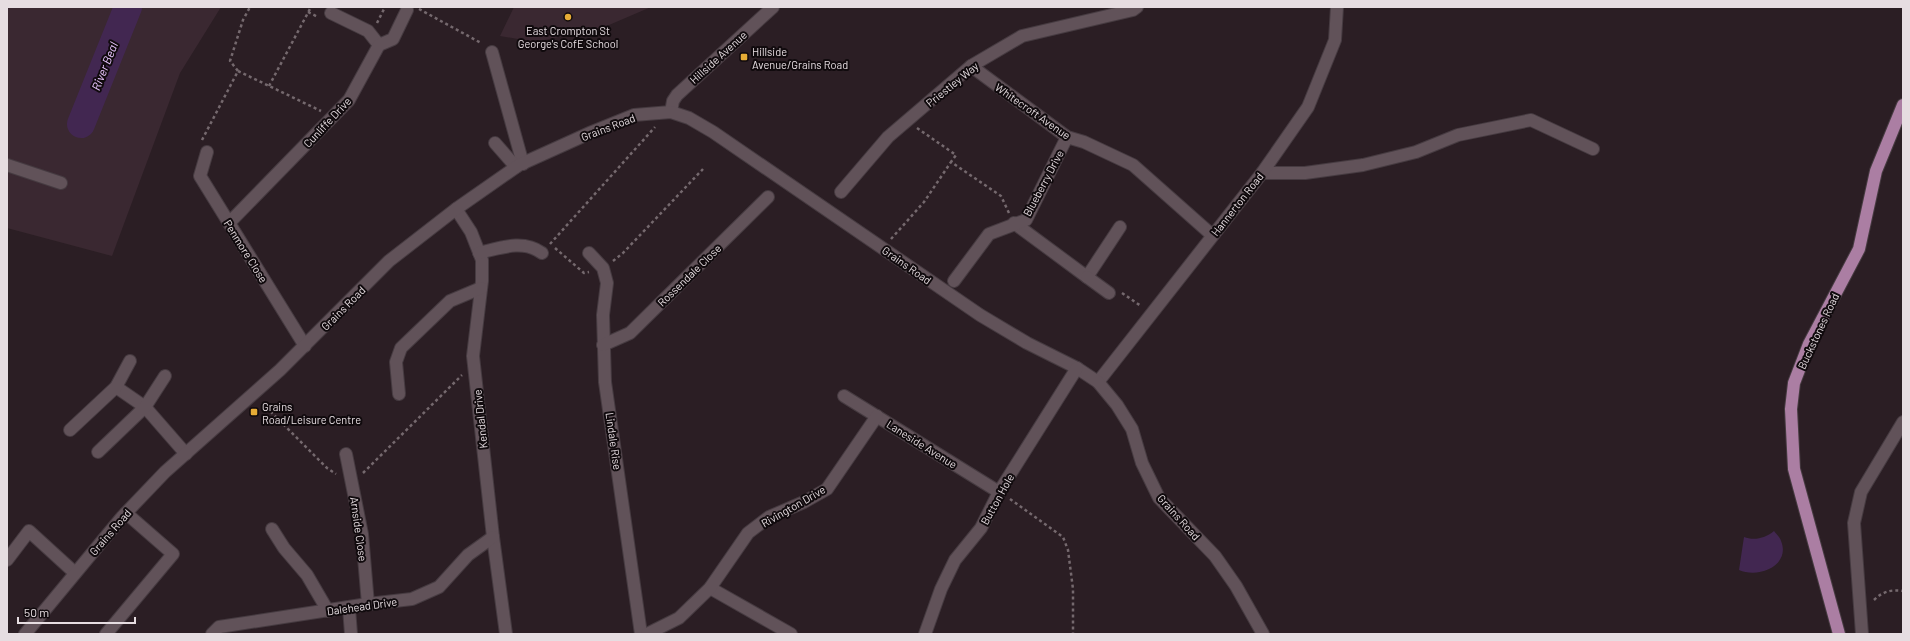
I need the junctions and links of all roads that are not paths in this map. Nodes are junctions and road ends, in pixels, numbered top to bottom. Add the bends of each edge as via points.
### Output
1 (773, 7) edge
2 (1137, 7) edge
3 (1337, 7) edge
4 (411, 9) edge
5 (331, 13) dead end
6 (379, 45) junction
7 (492, 52) road end
8 (971, 66) junction
9 (1903, 105) edge
10 (671, 112) junction
11 (1067, 137) junction
12 (495, 143) dead end
13 (1593, 149) dead end
14 (207, 152) road end
15 (7, 165) edge
16 (519, 166) junction
17 (1262, 173) junction
18 (61, 184) dead end
19 (841, 192) dead end
20 (768, 197) dead end
21 (456, 209) junction
22 (229, 223) junction
23 (1014, 223) junction
24 (1120, 227) dead end
25 (1212, 235) junction
26 (479, 253) junction
27 (542, 253) road end
28 (589, 253) dead end
29 (1087, 277) junction
30 (954, 281) dead end
31 (481, 288) junction
32 (1109, 293) road end
33 (603, 345) junction
34 (306, 346) junction
35 (130, 361) dead end
36 (1077, 368) junction
37 (165, 376) dead end
38 (1098, 382) junction
39 (116, 387) junction
40 (399, 394) dead end
41 (844, 396) dead end
42 (145, 407) junction
43 (877, 416) junction
44 (1903, 422) edge
45 (70, 430) dead end
46 (98, 452) dead end
47 (186, 454) junction
48 (346, 454) dead end
49 (999, 492) junction
50 (126, 513) junction
51 (272, 528) dead end
52 (493, 537) junction
53 (7, 560) edge
54 (75, 573) junction
55 (710, 588) junction
56 (368, 604) junction
57 (349, 608) junction
58 (328, 611) junction
59 (25, 634) edge
60 (106, 634) edge
61 (212, 634) edge
62 (351, 634) edge
63 (506, 634) edge
64 (641, 634) edge
65 (647, 634) edge
66 (791, 634) edge
67 (925, 634) edge
68 (1263, 634) edge
69 (1839, 634) edge
70 (1862, 634) edge

1 - 10 street, Hillside Avenue via 677,95
2 - 8 street, Priestley Way via 1022,36
3 - 17 street, Hannerton Road via 1335,40 1308,107
4 - 6 street, Cunliffe Drive via 393,39
5 - 6 street via 368,31
6 - 22 street, Cunliffe Drive via 349,100
7 - 16 street
8 - 11 street, Whitecroft Avenue
8 - 19 street, Priestley Way via 888,137
9 - 69 main road, Buckstones Road via 1876,171 1859,248 1809,344 1794,383 1791,409 1794,470
10 - 16 street, Grains Road via 634,115
10 - 36 street, Grains Road via 689,118 713,132 980,315 1027,343
11 - 23 street, Blueberry Drive via 1026,220
11 - 25 street, Whitecroft Avenue via 1084,142 1132,165
12 - 16 street
13 - 17 street via 1532,120 1458,135 1416,152 1363,166 1305,173
14 - 22 street, Penmore Close via 200,176
15 - 18 street
16 - 21 street, Grains Road
17 - 25 street, Hannerton Road
20 - 33 street, Rossendale Close via 630,332
21 - 26 street, Kendal Drive via 466,221
21 - 34 street, Grains Road via 389,261
22 - 34 street, Penmore Close
23 - 29 street, Blueberry Drive
23 - 30 street, Blueberry Drive via 989,234
24 - 29 street
25 - 38 street, Hannerton Road
26 - 27 street via 513,245 526,246
26 - 31 street, Kendal Drive via 482,260
28 - 33 street, Lindale Rise via 603,268 607,283
29 - 32 street, Blueberry Drive
31 - 40 street via 450,302 401,348 396,362
31 - 52 street, Kendal Drive via 473,356
33 - 64 street, Lindale Rise via 605,382
34 - 47 street, Grains Road
35 - 39 street
36 - 38 street, Grains Road
36 - 49 street, Button Hole
37 - 42 street
38 - 68 street, Grains Road via 1132,429 1142,463 1159,498 1215,556 1236,586
39 - 42 street
39 - 45 street
41 - 43 street, Laneside Avenue
42 - 46 street
42 - 47 street
43 - 49 street, Laneside Avenue
43 - 55 street, Rivington Drive via 827,488 804,502 769,517 748,533
44 - 70 street via 1861,492 1854,523
47 - 50 street, Grains Road
48 - 56 street, Arnside Close via 362,534
49 - 67 street, Button Hole via 981,528 956,560 941,589
50 - 54 street, Grains Road
50 - 60 street via 173,554
51 - 58 street via 284,548 307,575
52 - 56 street, Dalehead Drive via 468,555 439,587 412,600
52 - 63 street, Kendal Drive
53 - 54 street via 29,531
54 - 59 street, Grains Road
55 - 65 street, Rivington Drive via 679,618
55 - 66 street
56 - 57 street, Dalehead Drive
57 - 58 street, Dalehead Drive
57 - 62 street
58 - 61 street, Dalehead Drive via 219,627

